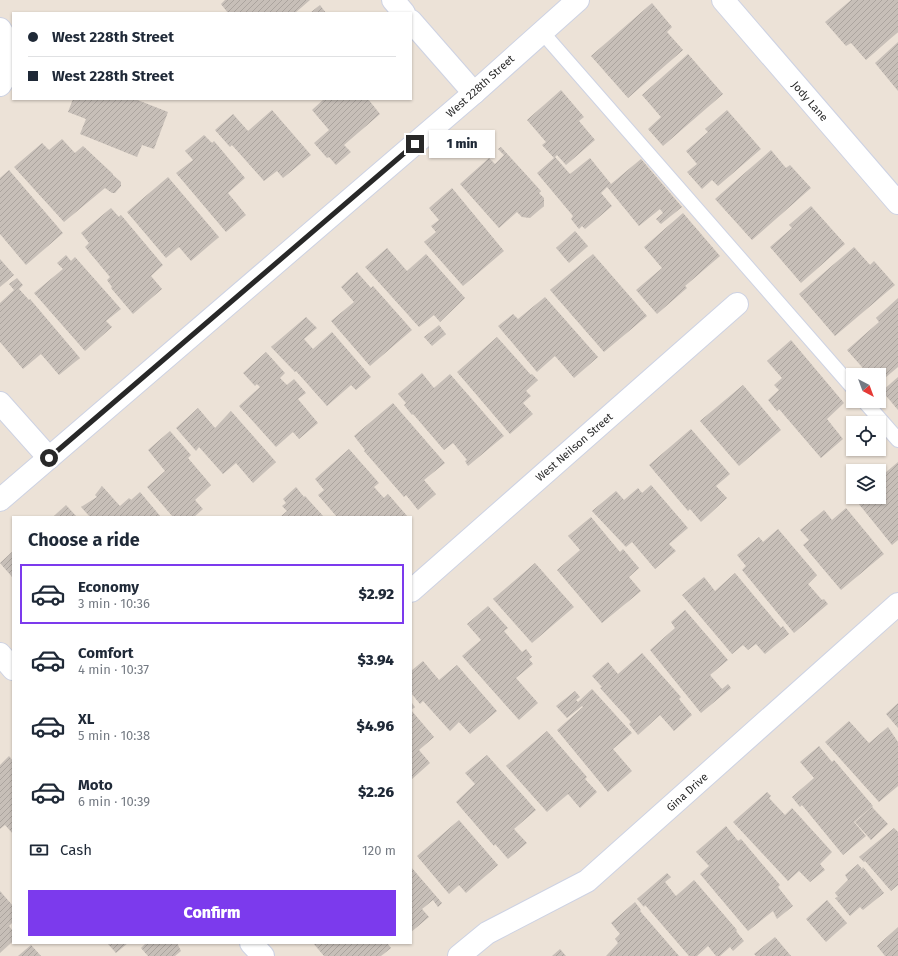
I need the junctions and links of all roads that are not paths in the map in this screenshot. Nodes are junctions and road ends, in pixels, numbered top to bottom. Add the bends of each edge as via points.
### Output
1 (393, 0) edge
2 (578, 0) edge
3 (723, 0) edge
4 (403, 12) edge
5 (412, 22) edge
6 (0, 29) edge
7 (542, 32) junction
8 (0, 84) edge
9 (474, 93) junction
10 (898, 202) edge
11 (738, 304) dead end
12 (846, 380) edge
13 (0, 403) edge
14 (870, 408) edge
15 (898, 440) edge
16 (49, 458) junction
17 (0, 500) edge
18 (412, 590) edge
19 (898, 604) edge
20 (0, 654) edge
21 (12, 668) edge
22 (252, 944) edge
23 (263, 956) edge
24 (459, 956) edge

1 - 4 street
2 - 7 street, West 228th Street
3 - 10 street, Jody Lane
5 - 9 street
6 - 8 street via 9,52 9,64 5,78
7 - 9 street, West 228th Street
7 - 12 lane
9 - 16 street, West 228th Street
11 - 18 street, West Neilson Street
13 - 16 street
14 - 15 lane
16 - 17 street, West 228th Street
19 - 24 street, Gina Drive via 587,881 487,933
20 - 21 street
22 - 23 street

